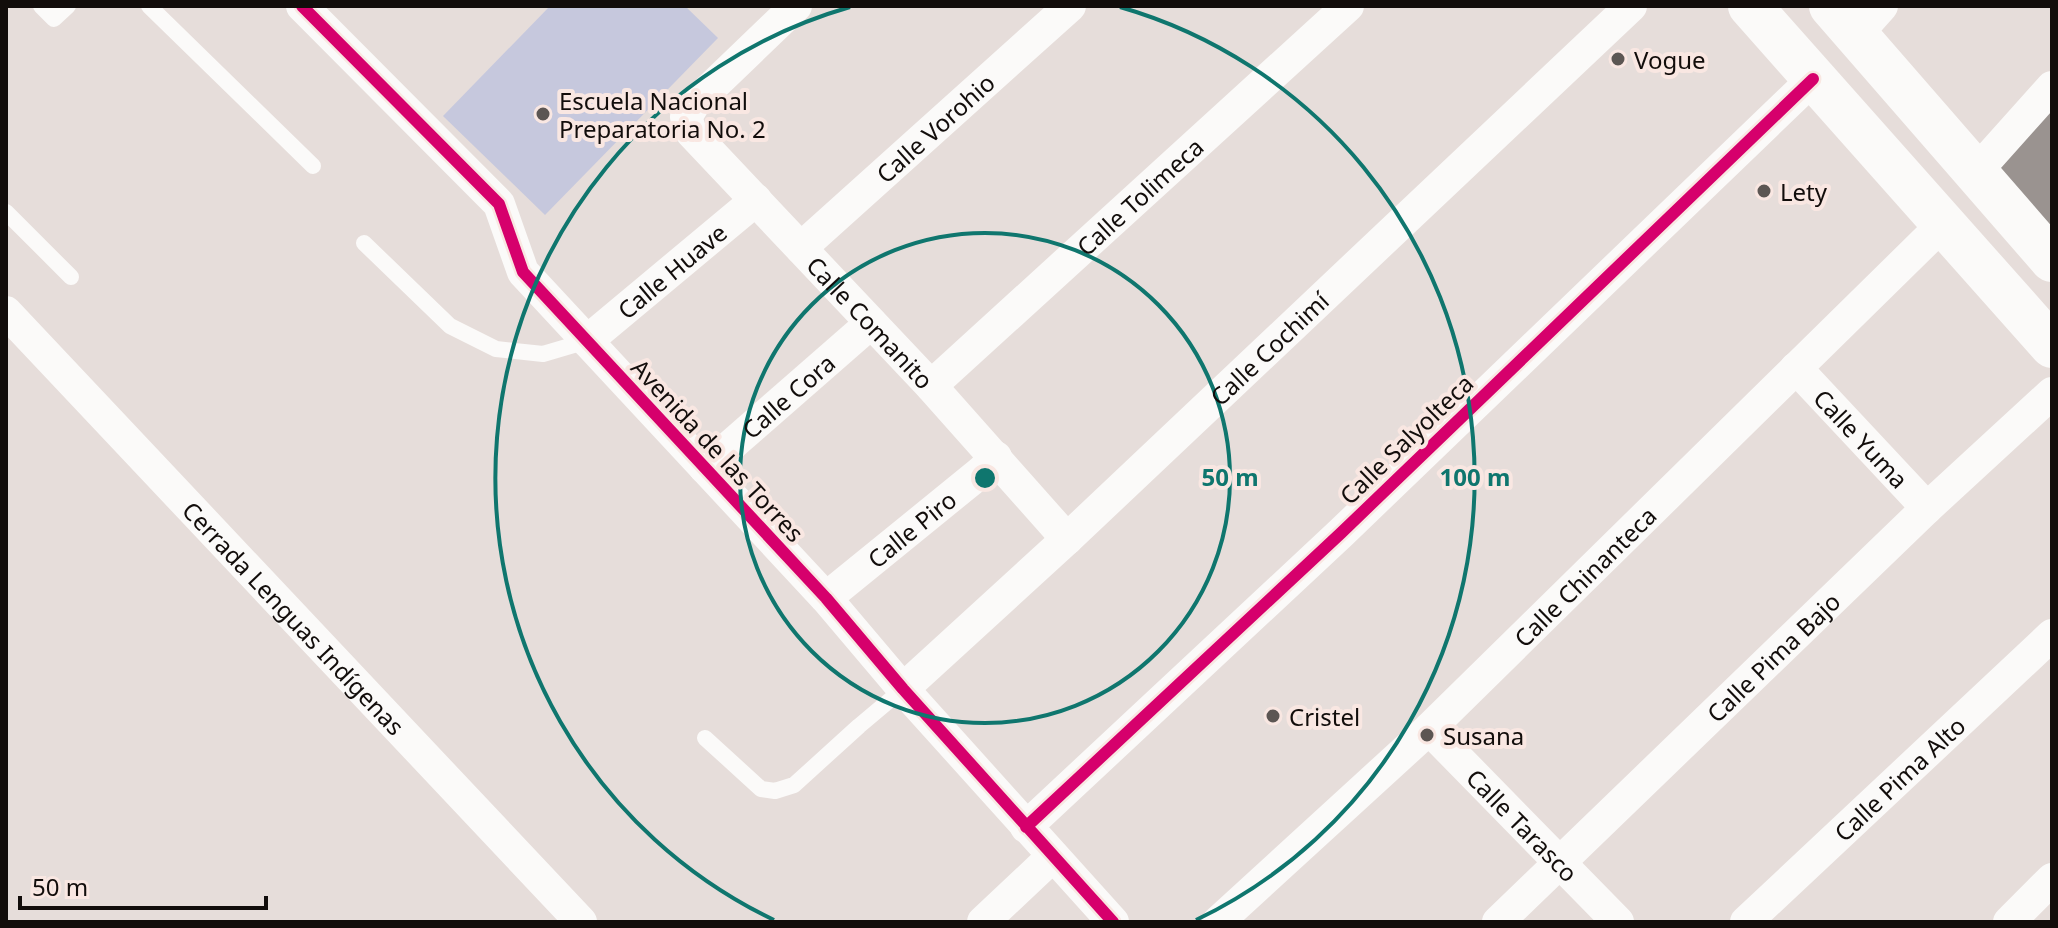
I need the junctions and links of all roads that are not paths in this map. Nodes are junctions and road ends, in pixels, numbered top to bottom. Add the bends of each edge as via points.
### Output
1 (41, 6) edge
2 (68, 6) edge
3 (149, 6) edge
4 (302, 6) edge
5 (796, 6) edge
6 (1070, 6) edge
7 (1348, 6) edge
8 (1631, 6) edge
9 (1750, 6) edge
10 (1856, 15) edge
11 (1813, 79) junction
12 (2052, 87) edge
13 (313, 166) dead end
14 (1975, 173) junction
15 (756, 200) junction
16 (6, 212) edge
17 (1943, 224) junction
18 (364, 243) dead end
19 (801, 248) junction
20 (2052, 260) edge
21 (71, 277) dead end
22 (6, 312) edge
23 (871, 323) junction
24 (587, 341) junction
25 (2052, 346) edge
26 (1796, 368) junction
27 (931, 386) junction
28 (2052, 393) edge
29 (996, 457) junction
30 (705, 468) junction
31 (1927, 508) junction
32 (1067, 539) junction
33 (826, 598) junction
34 (2052, 635) edge
35 (903, 689) junction
36 (1429, 729) junction
37 (705, 738) dead end
38 (1026, 827) junction
39 (1053, 856) junction
40 (1559, 862) junction
41 (2052, 879) edge
42 (581, 922) edge
43 (983, 922) edge
44 (1113, 922) edge
45 (1218, 922) edge
46 (1498, 922) edge
47 (1618, 922) edge
48 (1746, 922) edge
49 (2009, 922) edge

1 - 2 lane via 54,19
3 - 13 lane
4 - 24 street, Avenida de las Torres via 499,204 523,272
5 - 15 street, Calle Comanito via 686,117 691,132
6 - 19 street, Calle Vorohio
7 - 27 street, Calle Tolimeca
8 - 32 street, Calle Cochimí
9 - 11 main road
10 - 14 main road
11 - 17 main road
11 - 38 street, Calle Salyolteca
12 - 14 street
14 - 20 main road
15 - 19 street, Calle Comanito
15 - 24 street, Calle Huave
16 - 21 lane
17 - 25 main road
17 - 26 street, Calle Chinanteca
18 - 24 lane via 450,326 496,349 543,354
19 - 23 street, Calle Comanito
22 - 42 street, Cerrada Lenguas Indígenas
23 - 27 street, Calle Comanito
23 - 30 street, Calle Cora
24 - 30 street, Avenida de las Torres
26 - 31 street, Calle Yuma
26 - 36 street, Calle Chinanteca
27 - 29 street, Calle Comanito
28 - 31 street, Calle Pima Bajo
29 - 32 street, Calle Comanito
29 - 33 street, Calle Piro
30 - 33 street, Avenida de las Torres
31 - 40 street, Calle Pima Bajo
32 - 35 street, Calle Cochimí
33 - 35 street, Avenida de las Torres
34 - 48 street, Calle Pima Alto
35 - 37 lane via 794,785 775,791 761,789
35 - 38 street, Avenida de las Torres
36 - 40 street, Calle Tarasco
36 - 45 street, Calle Chinanteca
38 - 39 street, Avenida de las Torres
39 - 43 street
39 - 44 street, Avenida de las Torres
40 - 46 street, Calle Pima Bajo
40 - 47 street, Calle Tarasco
41 - 49 street

